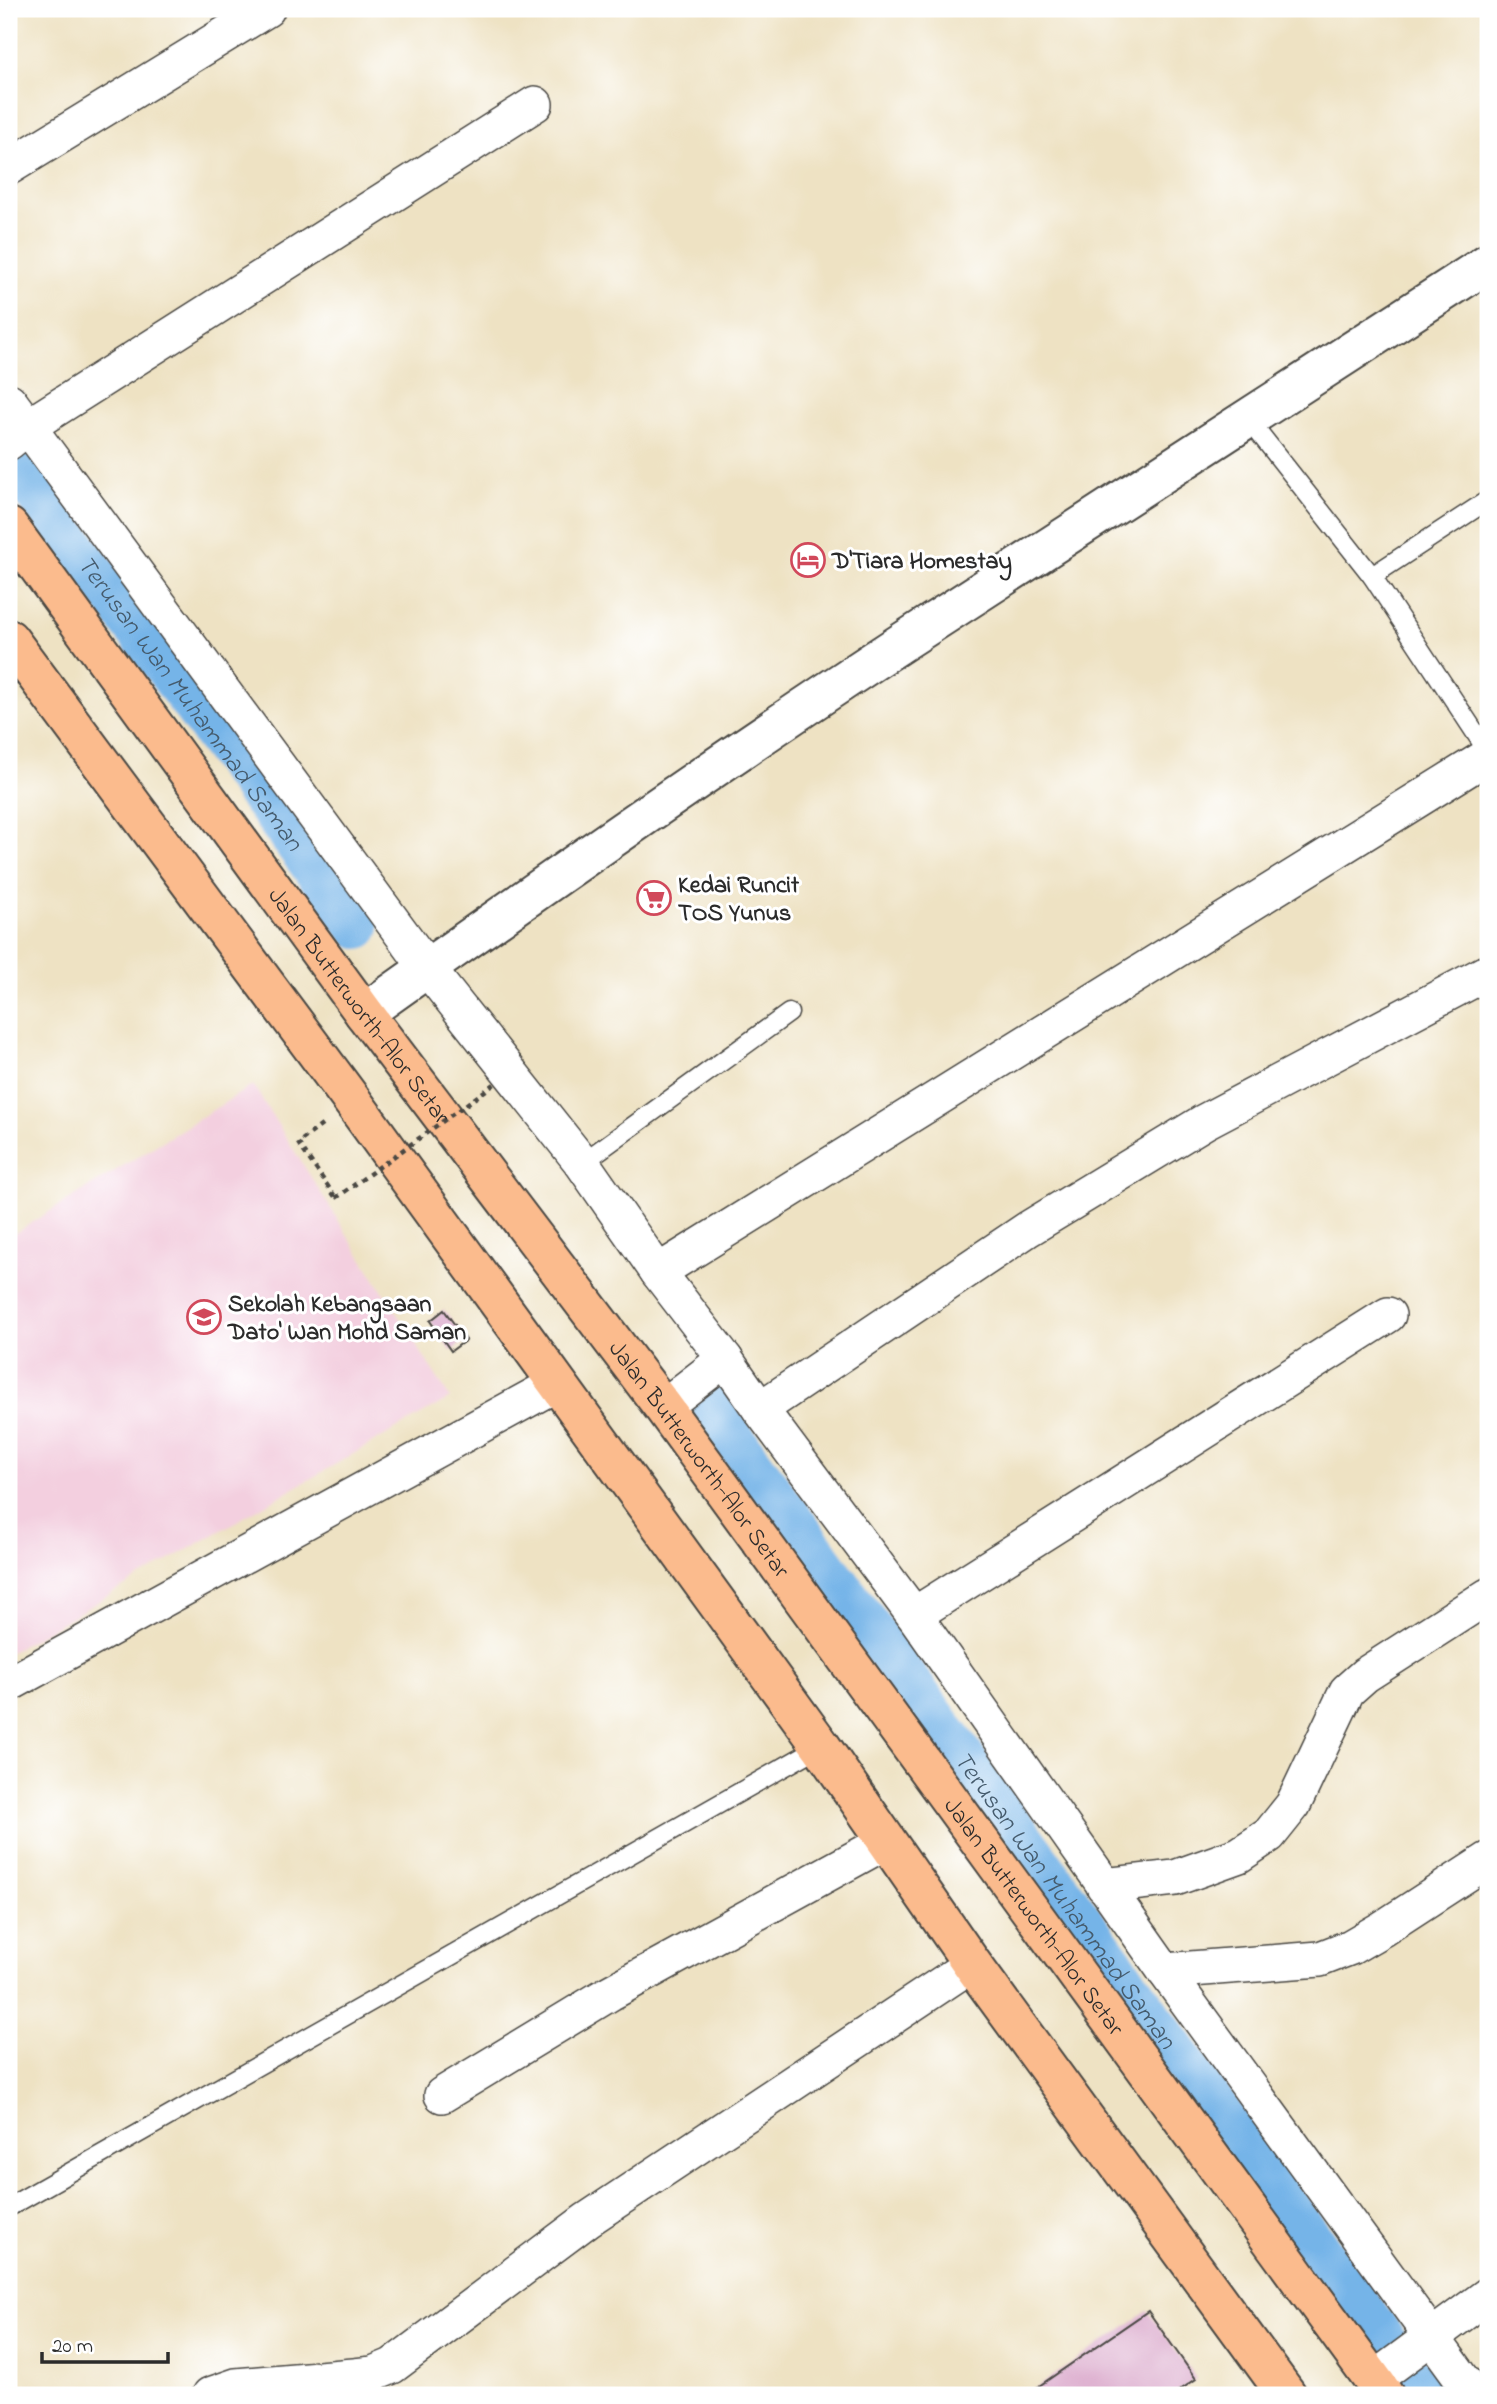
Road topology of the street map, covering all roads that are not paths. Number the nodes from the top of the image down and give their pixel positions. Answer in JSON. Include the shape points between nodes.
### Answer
{"nodes":[{"id":1,"x":267,"y":9,"type":"edge"},
{"id":2,"x":535,"y":104,"type":"dead end"},
{"id":3,"x":9,"y":167,"type":"edge"},
{"id":4,"x":1488,"y":263,"type":"edge"},
{"id":5,"x":1249,"y":420,"type":"junction"},
{"id":6,"x":15,"y":423,"type":"edge"},
{"id":7,"x":1488,"y":500,"type":"edge"},
{"id":8,"x":9,"y":527,"type":"edge"},
{"id":9,"x":1372,"y":576,"type":"junction"},
{"id":10,"x":9,"y":639,"type":"edge"},
{"id":11,"x":1488,"y":754,"type":"edge"},
{"id":12,"x":427,"y":968,"type":"junction"},
{"id":13,"x":1488,"y":972,"type":"edge"},
{"id":14,"x":364,"y":1013,"type":"junction"},
{"id":15,"x":789,"y":1013,"type":"dead end"},
{"id":16,"x":582,"y":1163,"type":"junction"},
{"id":17,"x":658,"y":1272,"type":"junction"},
{"id":18,"x":1388,"y":1315,"type":"dead end"},
{"id":19,"x":725,"y":1359,"type":"junction"},
{"id":20,"x":556,"y":1384,"type":"junction"},
{"id":21,"x":663,"y":1407,"type":"junction"},
{"id":22,"x":760,"y":1409,"type":"junction"},
{"id":23,"x":1488,"y":1596,"type":"edge"},
{"id":24,"x":914,"y":1615,"type":"junction"},
{"id":25,"x":9,"y":1684,"type":"edge"},
{"id":26,"x":821,"y":1746,"type":"junction"},
{"id":27,"x":887,"y":1841,"type":"junction"},
{"id":28,"x":1488,"y":1860,"type":"edge"},
{"id":29,"x":1104,"y":1886,"type":"junction"},
{"id":30,"x":972,"y":1964,"type":"junction"},
{"id":31,"x":1165,"y":1971,"type":"junction"},
{"id":32,"x":442,"y":2095,"type":"dead end"},
{"id":33,"x":9,"y":2207,"type":"edge"},
{"id":34,"x":1488,"y":2295,"type":"edge"},
{"id":35,"x":1432,"y":2336,"type":"junction"},
{"id":36,"x":1379,"y":2388,"type":"edge"},
{"id":37,"x":210,"y":2395,"type":"edge"},
{"id":38,"x":1287,"y":2395,"type":"edge"},
{"id":39,"x":1475,"y":2395,"type":"edge"}],
"edges":[{"from":1,"to":3,"type":"street"},
{"from":2,"to":6,"type":"street"},
{"from":4,"to":5,"type":"street"},
{"from":5,"to":9,"type":"lane"},
{"from":5,"to":12,"type":"street","via":[[901,643]]},
{"from":6,"to":12,"type":"street"},
{"from":7,"to":9,"type":"lane"},
{"from":8,"to":14,"type":"main road","name":"Jalan Butterworth-Alor Setar"},
{"from":9,"to":11,"type":"lane"},
{"from":10,"to":20,"type":"main road"},
{"from":11,"to":17,"type":"street"},
{"from":12,"to":14,"type":"street"},
{"from":12,"to":16,"type":"street"},
{"from":13,"to":22,"type":"street","via":[[1192,1129],[1028,1229]]},
{"from":14,"to":21,"type":"main road","name":"Jalan Butterworth-Alor Setar"},
{"from":15,"to":16,"type":"lane"},
{"from":16,"to":17,"type":"street"},
{"from":17,"to":19,"type":"street"},
{"from":18,"to":24,"type":"street"},
{"from":19,"to":21,"type":"street"},
{"from":19,"to":22,"type":"street"},
{"from":20,"to":25,"type":"street"},
{"from":20,"to":26,"type":"main road"},
{"from":21,"to":36,"type":"main road","name":"Jalan Butterworth-Alor Setar"},
{"from":22,"to":24,"type":"street"},
{"from":23,"to":29,"type":"street","via":[[1347,1691],[1293,1805],[1269,1835],[1239,1855],[1175,1878]]},
{"from":24,"to":29,"type":"street"},
{"from":26,"to":27,"type":"main road"},
{"from":26,"to":33,"type":"lane"},
{"from":27,"to":30,"type":"main road"},
{"from":27,"to":32,"type":"street","via":[[610,1993]]},
{"from":28,"to":31,"type":"street","via":[[1382,1929],[1320,1959]]},
{"from":29,"to":31,"type":"street"},
{"from":30,"to":37,"type":"street","via":[[587,2220],[392,2366],[373,2374],[236,2386]]},
{"from":30,"to":38,"type":"main road"},
{"from":31,"to":35,"type":"street"},
{"from":34,"to":35,"type":"street"},
{"from":35,"to":36,"type":"street"},
{"from":35,"to":39,"type":"street"}]}
